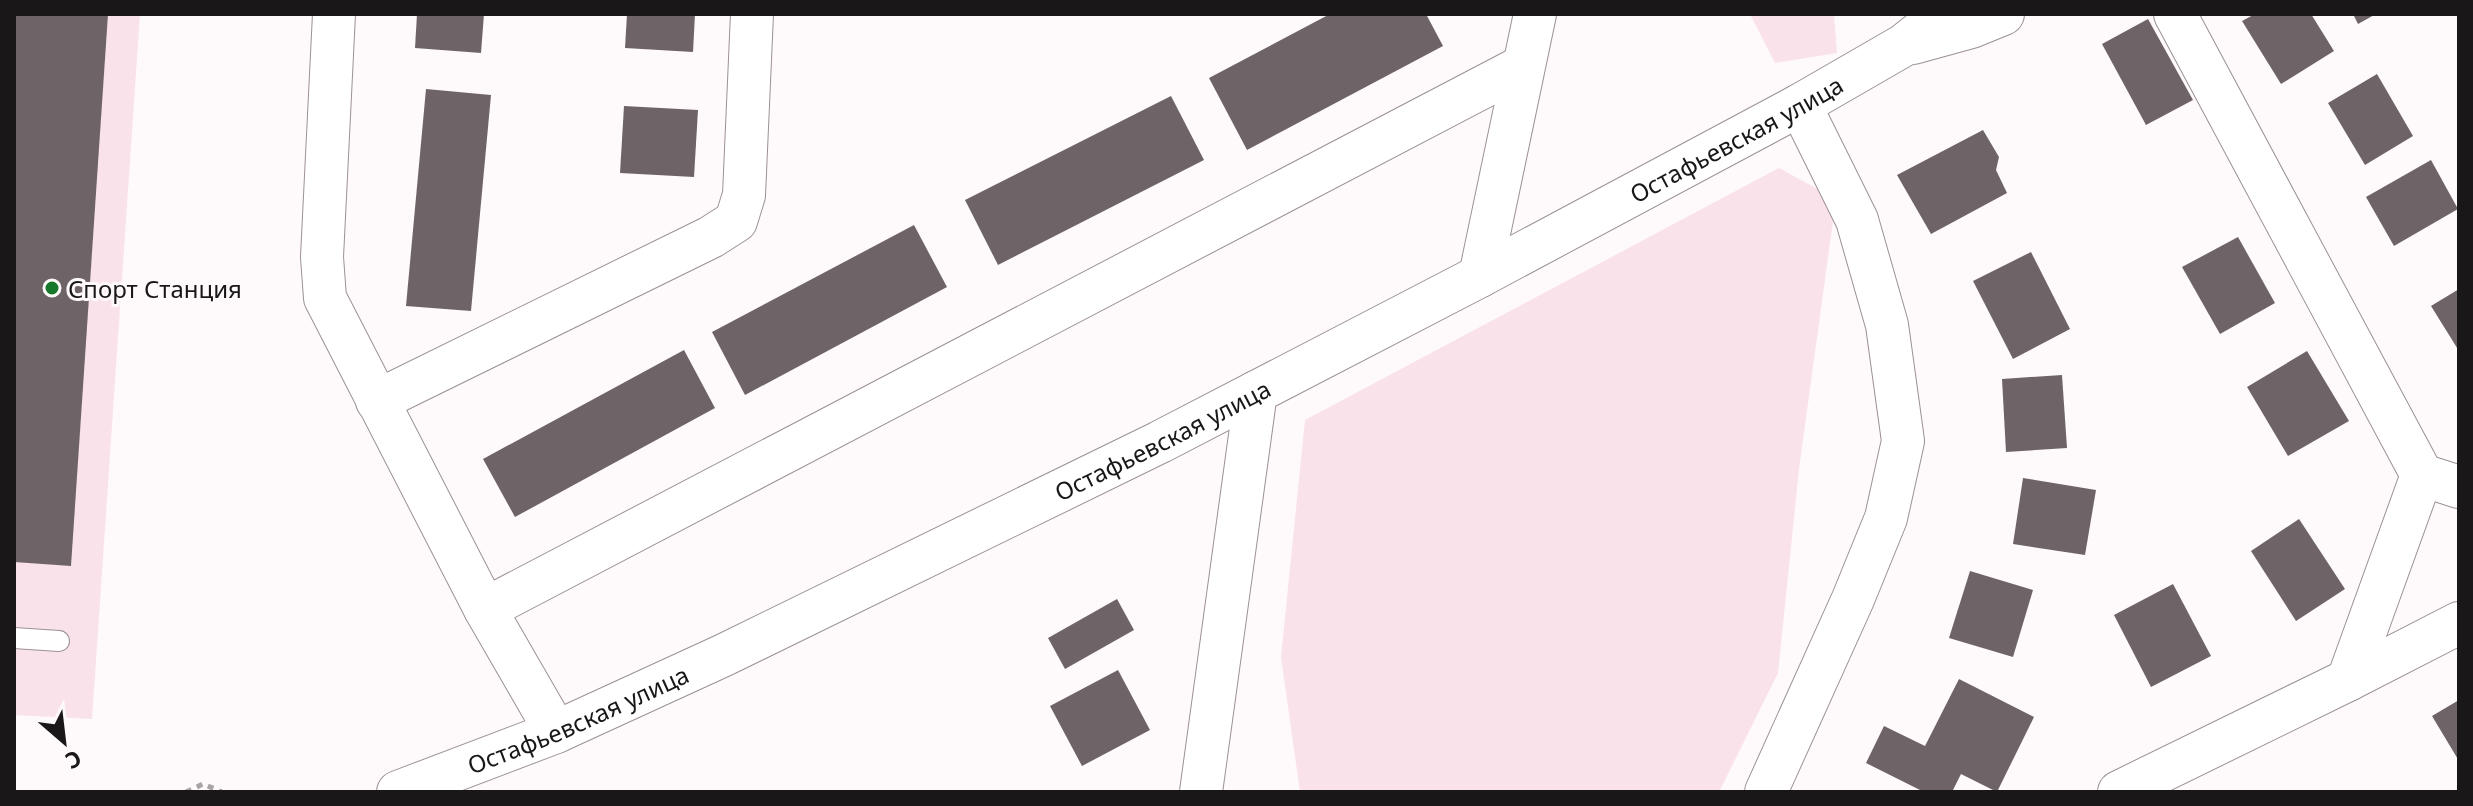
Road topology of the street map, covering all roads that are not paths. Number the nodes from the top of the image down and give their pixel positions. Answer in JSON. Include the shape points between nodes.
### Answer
{"nodes":[{"id":1,"x":334,"y":14,"type":"edge"},
{"id":2,"x":752,"y":14,"type":"edge"},
{"id":3,"x":1535,"y":14,"type":"edge"},
{"id":4,"x":1943,"y":14,"type":"edge"},
{"id":5,"x":2003,"y":14,"type":"edge"},
{"id":6,"x":2175,"y":14,"type":"edge"},
{"id":7,"x":1904,"y":45,"type":"junction"},
{"id":8,"x":1523,"y":66,"type":"junction"},
{"id":9,"x":1800,"y":105,"type":"junction"},
{"id":10,"x":1480,"y":276,"type":"junction"},
{"id":11,"x":1256,"y":392,"type":"junction"},
{"id":12,"x":377,"y":401,"type":"junction"},
{"id":13,"x":2440,"y":481,"type":"edge"},
{"id":14,"x":485,"y":609,"type":"junction"},
{"id":15,"x":2459,"y":623,"type":"edge"},
{"id":16,"x":14,"y":638,"type":"edge"},
{"id":17,"x":59,"y":641,"type":"dead end"},
{"id":18,"x":2348,"y":680,"type":"junction"},
{"id":19,"x":556,"y":732,"type":"junction"},
{"id":20,"x":1769,"y":791,"type":"edge"},
{"id":21,"x":398,"y":792,"type":"edge"},
{"id":22,"x":1201,"y":792,"type":"edge"},
{"id":23,"x":2119,"y":792,"type":"edge"}],
"edges":[{"from":1,"to":12,"type":"street","via":[[322,257],[325,298]]},
{"from":2,"to":12,"type":"street","via":[[744,195],[736,221]]},
{"from":3,"to":8,"type":"street"},
{"from":4,"to":7,"type":"street","name":"Остафьевская улица"},
{"from":5,"to":7,"type":"street","name":"Остафьевская улица"},
{"from":6,"to":13,"type":"street"},
{"from":7,"to":9,"type":"street","name":"Остафьевская улица"},
{"from":8,"to":10,"type":"street"},
{"from":8,"to":14,"type":"street"},
{"from":9,"to":10,"type":"street","name":"Остафьевская улица"},
{"from":9,"to":20,"type":"street","via":[[1857,220],[1887,325],[1903,441],[1886,518]]},
{"from":10,"to":11,"type":"street","name":"Остафьевская улица"},
{"from":11,"to":19,"type":"street","name":"Остафьевская улица"},
{"from":11,"to":22,"type":"street"},
{"from":12,"to":14,"type":"street"},
{"from":13,"to":18,"type":"street"},
{"from":14,"to":19,"type":"street"},
{"from":15,"to":18,"type":"street"},
{"from":16,"to":17,"type":"lane"},
{"from":18,"to":23,"type":"street"},
{"from":19,"to":21,"type":"street","name":"Остафьевская улица"}]}
